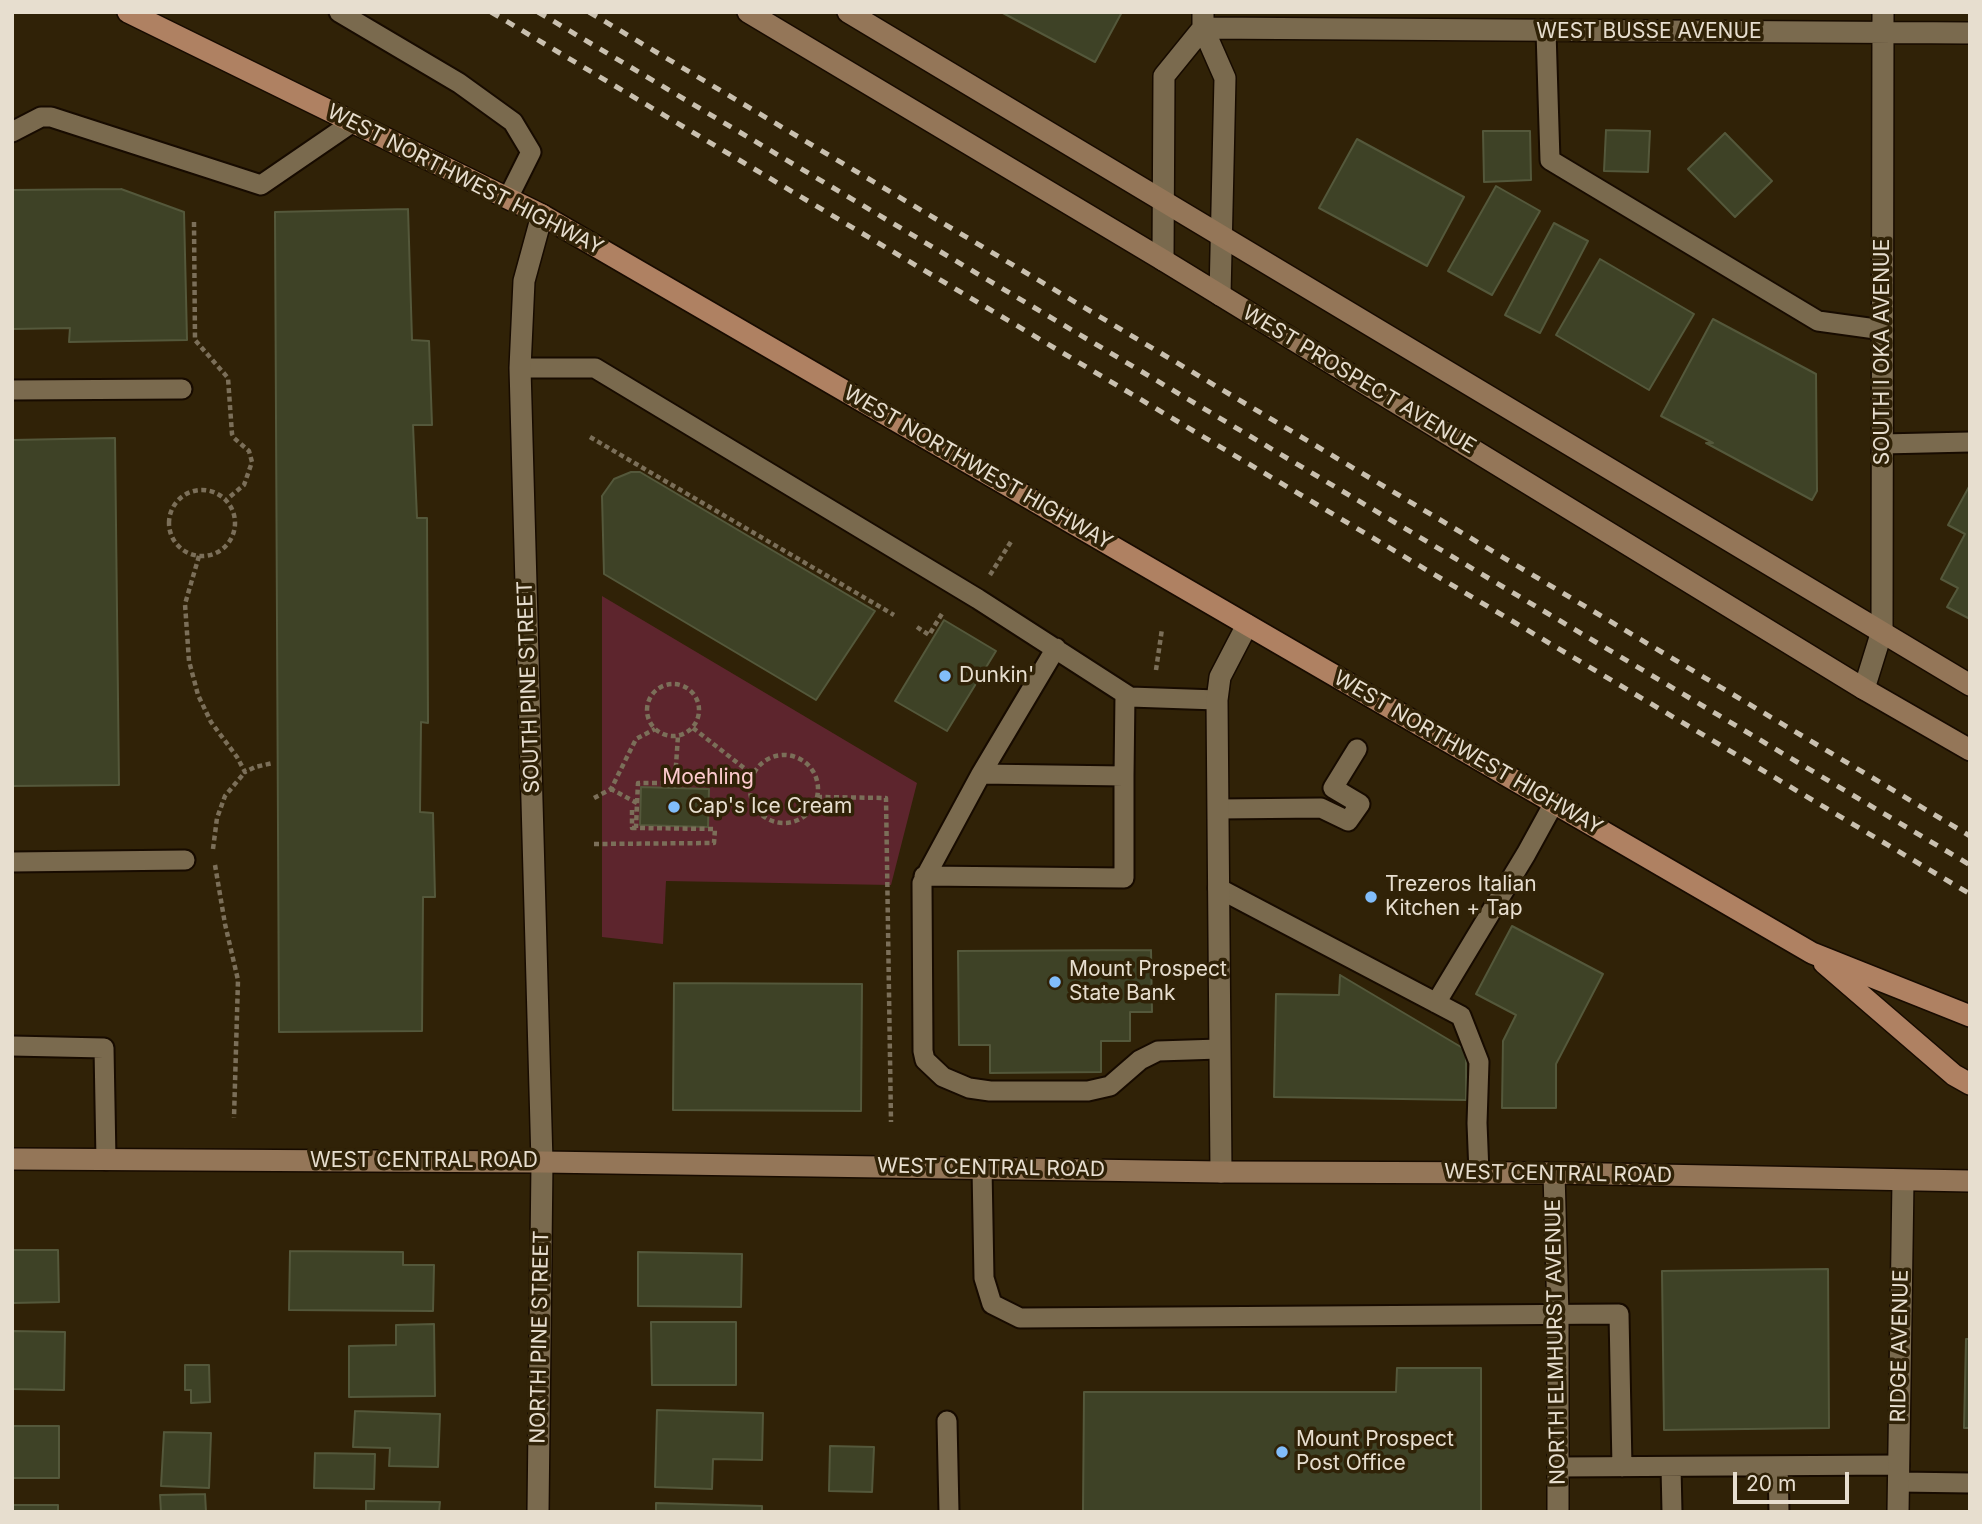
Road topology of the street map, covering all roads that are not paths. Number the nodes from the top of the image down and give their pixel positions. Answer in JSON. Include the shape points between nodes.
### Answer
{"nodes":[{"id":1,"x":128,"y":12,"type":"edge"},
{"id":2,"x":339,"y":12,"type":"edge"},
{"id":3,"x":748,"y":12,"type":"edge"},
{"id":4,"x":848,"y":12,"type":"edge"},
{"id":5,"x":1203,"y":20,"type":"edge"},
{"id":6,"x":1883,"y":23,"type":"edge"},
{"id":7,"x":1546,"y":31,"type":"junction"},
{"id":8,"x":1970,"y":33,"type":"edge"},
{"id":9,"x":353,"y":122,"type":"junction"},
{"id":10,"x":12,"y":132,"type":"edge"},
{"id":11,"x":508,"y":198,"type":"junction"},
{"id":12,"x":1162,"y":200,"type":"junction"},
{"id":13,"x":542,"y":215,"type":"junction"},
{"id":14,"x":1221,"y":235,"type":"junction"},
{"id":15,"x":1163,"y":260,"type":"junction"},
{"id":16,"x":1220,"y":295,"type":"junction"},
{"id":17,"x":1883,"y":330,"type":"junction"},
{"id":18,"x":520,"y":368,"type":"junction"},
{"id":19,"x":181,"y":389,"type":"dead end"},
{"id":20,"x":12,"y":390,"type":"edge"},
{"id":21,"x":1970,"y":442,"type":"edge"},
{"id":22,"x":1882,"y":444,"type":"junction"},
{"id":23,"x":1247,"y":625,"type":"junction"},
{"id":24,"x":1882,"y":631,"type":"junction"},
{"id":25,"x":1056,"y":648,"type":"junction"},
{"id":26,"x":1970,"y":685,"type":"edge"},
{"id":27,"x":1864,"y":689,"type":"junction"},
{"id":28,"x":1125,"y":694,"type":"junction"},
{"id":29,"x":1217,"y":700,"type":"junction"},
{"id":30,"x":1357,"y":749,"type":"dead end"},
{"id":31,"x":1970,"y":750,"type":"edge"},
{"id":32,"x":981,"y":774,"type":"junction"},
{"id":33,"x":1124,"y":776,"type":"junction"},
{"id":34,"x":1333,"y":789,"type":"junction"},
{"id":35,"x":1554,"y":803,"type":"junction"},
{"id":36,"x":1321,"y":808,"type":"junction"},
{"id":37,"x":1218,"y":809,"type":"junction"},
{"id":38,"x":185,"y":860,"type":"dead end"},
{"id":39,"x":12,"y":862,"type":"edge"},
{"id":40,"x":923,"y":879,"type":"junction"},
{"id":41,"x":1218,"y":888,"type":"junction"},
{"id":42,"x":1812,"y":953,"type":"junction"},
{"id":43,"x":1436,"y":1003,"type":"junction"},
{"id":44,"x":1970,"y":1016,"type":"edge"},
{"id":45,"x":12,"y":1046,"type":"edge"},
{"id":46,"x":1219,"y":1049,"type":"junction"},
{"id":47,"x":1970,"y":1084,"type":"edge"},
{"id":48,"x":12,"y":1160,"type":"edge"},
{"id":49,"x":106,"y":1160,"type":"junction"},
{"id":50,"x":542,"y":1162,"type":"junction"},
{"id":51,"x":982,"y":1168,"type":"junction"},
{"id":52,"x":1221,"y":1172,"type":"junction"},
{"id":53,"x":1479,"y":1173,"type":"junction"},
{"id":54,"x":1554,"y":1173,"type":"junction"},
{"id":55,"x":1903,"y":1181,"type":"junction"},
{"id":56,"x":1970,"y":1181,"type":"edge"},
{"id":57,"x":1558,"y":1315,"type":"junction"},
{"id":58,"x":947,"y":1421,"type":"dead end"},
{"id":59,"x":1778,"y":1466,"type":"junction"},
{"id":60,"x":1558,"y":1467,"type":"junction"},
{"id":61,"x":1622,"y":1467,"type":"junction"},
{"id":62,"x":1671,"y":1467,"type":"junction"},
{"id":63,"x":1899,"y":1474,"type":"junction"},
{"id":64,"x":1970,"y":1483,"type":"edge"},
{"id":65,"x":538,"y":1512,"type":"edge"},
{"id":66,"x":949,"y":1512,"type":"edge"},
{"id":67,"x":1558,"y":1512,"type":"edge"},
{"id":68,"x":1672,"y":1512,"type":"edge"},
{"id":69,"x":1779,"y":1512,"type":"edge"},
{"id":70,"x":1898,"y":1512,"type":"edge"}],
"edges":[{"from":1,"to":9,"type":"main road","name":"WEST NORTHWEST HIGHWAY"},
{"from":2,"to":11,"type":"lane","via":[[459,83],[513,122],[531,152]]},
{"from":3,"to":15,"type":"street","name":"WEST PROSPECT AVENUE"},
{"from":4,"to":12,"type":"street"},
{"from":5,"to":7,"type":"street","name":"WEST BUSSE AVENUE"},
{"from":5,"to":12,"type":"street","via":[[1164,76]]},
{"from":5,"to":14,"type":"street","via":[[1225,78]]},
{"from":6,"to":7,"type":"street","name":"WEST BUSSE AVENUE"},
{"from":6,"to":8,"type":"street","name":"WEST BUSSE AVENUE"},
{"from":6,"to":17,"type":"street","name":"SOUTH I OKA AVENUE"},
{"from":7,"to":17,"type":"lane","via":[[1550,160],[1818,321]]},
{"from":9,"to":10,"type":"lane","via":[[261,185],[51,117],[33,120]]},
{"from":9,"to":11,"type":"main road","name":"WEST NORTHWEST HIGHWAY"},
{"from":11,"to":13,"type":"main road","name":"WEST NORTHWEST HIGHWAY"},
{"from":12,"to":14,"type":"street"},
{"from":12,"to":15,"type":"street"},
{"from":13,"to":18,"type":"street","name":"SOUTH PINE STREET","via":[[524,281]]},
{"from":13,"to":23,"type":"main road","name":"WEST NORTHWEST HIGHWAY"},
{"from":14,"to":16,"type":"street"},
{"from":14,"to":24,"type":"street"},
{"from":15,"to":16,"type":"street","name":"WEST PROSPECT AVENUE"},
{"from":16,"to":27,"type":"street","name":"WEST PROSPECT AVENUE"},
{"from":17,"to":22,"type":"street","name":"SOUTH I OKA AVENUE"},
{"from":18,"to":25,"type":"lane","via":[[595,368]]},
{"from":18,"to":50,"type":"street","name":"SOUTH PINE STREET"},
{"from":19,"to":20,"type":"lane"},
{"from":21,"to":22,"type":"lane"},
{"from":22,"to":24,"type":"street","name":"SOUTH I OKA AVENUE"},
{"from":23,"to":29,"type":"street","via":[[1220,677]]},
{"from":23,"to":35,"type":"main road","name":"WEST NORTHWEST HIGHWAY"},
{"from":24,"to":26,"type":"street"},
{"from":24,"to":27,"type":"street","name":"SOUTH I OKA AVENUE"},
{"from":25,"to":28,"type":"lane"},
{"from":25,"to":32,"type":"lane"},
{"from":27,"to":31,"type":"street","name":"WEST PROSPECT AVENUE"},
{"from":28,"to":29,"type":"lane","via":[[1136,699]]},
{"from":28,"to":33,"type":"lane"},
{"from":29,"to":37,"type":"street"},
{"from":30,"to":34,"type":"lane"},
{"from":32,"to":33,"type":"lane"},
{"from":32,"to":40,"type":"lane"},
{"from":33,"to":40,"type":"lane","via":[[1124,878]]},
{"from":34,"to":36,"type":"lane"},
{"from":34,"to":36,"type":"lane","via":[[1360,804],[1348,821]]},
{"from":35,"to":42,"type":"main road","name":"WEST NORTHWEST HIGHWAY"},
{"from":35,"to":43,"type":"lane"},
{"from":36,"to":37,"type":"lane"},
{"from":37,"to":41,"type":"street"},
{"from":38,"to":39,"type":"lane"},
{"from":40,"to":46,"type":"lane","via":[[923,1051],[930,1066],[943,1077],[980,1090],[1094,1091],[1110,1086],[1158,1051]]},
{"from":41,"to":43,"type":"lane"},
{"from":41,"to":46,"type":"street"},
{"from":42,"to":44,"type":"main road","name":"WEST NORTHWEST HIGHWAY"},
{"from":42,"to":47,"type":"main road","name":"WEST NORTHWEST HIGHWAY"},
{"from":43,"to":53,"type":"lane","via":[[1461,1016],[1479,1062]]},
{"from":45,"to":49,"type":"lane","via":[[104,1048]]},
{"from":46,"to":52,"type":"street"},
{"from":48,"to":49,"type":"street","name":"WEST CENTRAL ROAD"},
{"from":49,"to":50,"type":"street","name":"WEST CENTRAL ROAD"},
{"from":50,"to":51,"type":"street","name":"WEST CENTRAL ROAD"},
{"from":50,"to":65,"type":"street","name":"NORTH PINE STREET"},
{"from":51,"to":52,"type":"street","name":"WEST CENTRAL ROAD"},
{"from":51,"to":57,"type":"lane","via":[[984,1278],[992,1304],[1020,1318]]},
{"from":52,"to":53,"type":"street","name":"WEST CENTRAL ROAD"},
{"from":53,"to":54,"type":"street","name":"WEST CENTRAL ROAD"},
{"from":54,"to":55,"type":"street","name":"WEST CENTRAL ROAD"},
{"from":54,"to":57,"type":"street","name":"NORTH ELMHURST AVENUE"},
{"from":55,"to":56,"type":"street","name":"WEST CENTRAL ROAD"},
{"from":55,"to":63,"type":"street","name":"RIDGE AVENUE"},
{"from":57,"to":60,"type":"street","name":"NORTH ELMHURST AVENUE"},
{"from":57,"to":61,"type":"lane","via":[[1619,1314]]},
{"from":58,"to":66,"type":"lane"},
{"from":59,"to":62,"type":"lane"},
{"from":59,"to":63,"type":"lane"},
{"from":59,"to":69,"type":"lane"},
{"from":60,"to":61,"type":"lane"},
{"from":60,"to":67,"type":"street","name":"NORTH ELMHURST AVENUE"},
{"from":61,"to":62,"type":"lane"},
{"from":62,"to":68,"type":"lane"},
{"from":63,"to":64,"type":"lane"},
{"from":63,"to":70,"type":"street","name":"RIDGE AVENUE"}]}
